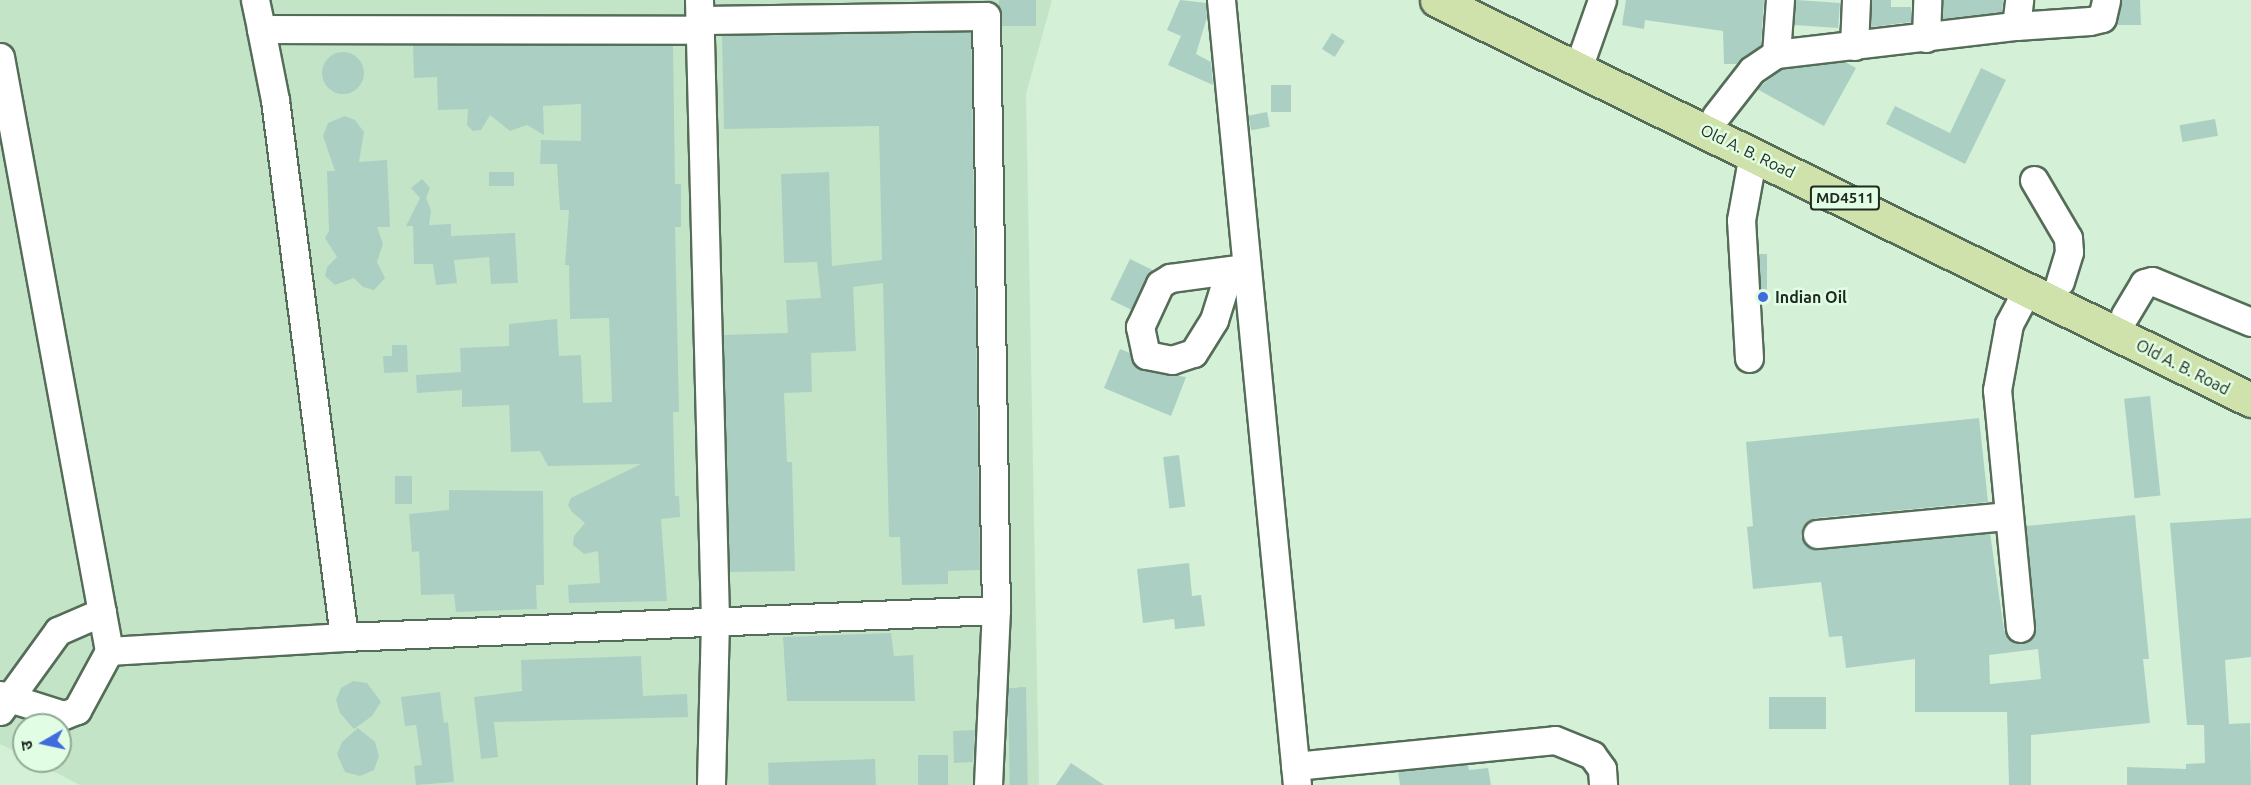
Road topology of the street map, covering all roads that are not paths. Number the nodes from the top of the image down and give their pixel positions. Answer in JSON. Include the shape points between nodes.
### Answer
{"nodes":[{"id":1,"x":255,"y":0,"type":"edge"},
{"id":2,"x":1221,"y":0,"type":"edge"},
{"id":3,"x":1437,"y":0,"type":"edge"},
{"id":4,"x":1471,"y":0,"type":"edge"},
{"id":5,"x":1602,"y":0,"type":"edge"},
{"id":6,"x":1780,"y":0,"type":"edge"},
{"id":7,"x":1856,"y":0,"type":"edge"},
{"id":8,"x":1927,"y":0,"type":"edge"},
{"id":9,"x":2106,"y":0,"type":"edge"},
{"id":10,"x":985,"y":8,"type":"edge"},
{"id":11,"x":2018,"y":13,"type":"edge"},
{"id":12,"x":699,"y":17,"type":"edge"},
{"id":13,"x":261,"y":29,"type":"junction"},
{"id":14,"x":1926,"y":38,"type":"junction"},
{"id":15,"x":1854,"y":46,"type":"junction"},
{"id":16,"x":1583,"y":54,"type":"junction"},
{"id":17,"x":1776,"y":54,"type":"junction"},
{"id":18,"x":0,"y":57,"type":"edge"},
{"id":19,"x":4,"y":110,"type":"edge"},
{"id":20,"x":1716,"y":116,"type":"junction"},
{"id":21,"x":1753,"y":154,"type":"junction"},
{"id":22,"x":2034,"y":180,"type":"dead end"},
{"id":23,"x":2060,"y":282,"type":"junction"},
{"id":24,"x":2028,"y":289,"type":"junction"},
{"id":25,"x":2125,"y":315,"type":"junction"},
{"id":26,"x":2251,"y":322,"type":"edge"},
{"id":27,"x":1749,"y":358,"type":"dead end"},
{"id":28,"x":2251,"y":376,"type":"edge"},
{"id":29,"x":2251,"y":400,"type":"edge"},
{"id":30,"x":2008,"y":516,"type":"junction"},
{"id":31,"x":1817,"y":534,"type":"dead end"},
{"id":32,"x":996,"y":610,"type":"junction"},
{"id":33,"x":102,"y":612,"type":"junction"},
{"id":34,"x":715,"y":620,"type":"junction"},
{"id":35,"x":2020,"y":628,"type":"dead end"},
{"id":36,"x":344,"y":638,"type":"junction"},
{"id":37,"x":109,"y":651,"type":"junction"},
{"id":38,"x":3,"y":702,"type":"edge"},
{"id":39,"x":1296,"y":775,"type":"edge"},
{"id":40,"x":711,"y":785,"type":"edge"},
{"id":41,"x":988,"y":785,"type":"edge"},
{"id":42,"x":1604,"y":785,"type":"edge"}],
"edges":[{"from":1,"to":13,"type":"street"},
{"from":2,"to":39,"type":"street","via":[[1237,270]]},
{"from":3,"to":21,"type":"main road","name":"Old A. B. Road","number":"MD4511"},
{"from":4,"to":16,"type":"main road","name":"Old A. B. Road","number":"MD4511"},
{"from":5,"to":16,"type":"street"},
{"from":6,"to":17,"type":"street"},
{"from":7,"to":15,"type":"street"},
{"from":8,"to":14,"type":"street"},
{"from":9,"to":11,"type":"street","via":[[2102,18]]},
{"from":10,"to":12,"type":"street"},
{"from":10,"to":32,"type":"street"},
{"from":11,"to":14,"type":"street"},
{"from":12,"to":13,"type":"street"},
{"from":12,"to":34,"type":"street"},
{"from":13,"to":36,"type":"street","via":[[275,100]]},
{"from":14,"to":15,"type":"street"},
{"from":15,"to":17,"type":"street"},
{"from":16,"to":20,"type":"main road","name":"Old A. B. Road","number":"MD4511"},
{"from":17,"to":20,"type":"street","via":[[1752,70]]},
{"from":18,"to":19,"type":"street"},
{"from":19,"to":33,"type":"street"},
{"from":20,"to":23,"type":"main road","name":"Old A. B. Road","number":"MD4511"},
{"from":21,"to":24,"type":"main road","name":"Old A. B. Road","number":"MD4511"},
{"from":21,"to":27,"type":"street","via":[[1741,220]]},
{"from":22,"to":23,"type":"street","via":[[2068,238],[2069,252]]},
{"from":23,"to":25,"type":"main road","name":"Old A. B. Road","number":"MD4511"},
{"from":24,"to":29,"type":"main road","name":"Old A. B. Road","number":"MD4511"},
{"from":24,"to":30,"type":"street","via":[[2009,324],[1997,390]]},
{"from":25,"to":26,"type":"street","via":[[2144,283],[2152,281]]},
{"from":25,"to":28,"type":"main road","name":"Old A. B. Road","number":"MD4511"},
{"from":30,"to":31,"type":"street"},
{"from":30,"to":35,"type":"street"},
{"from":32,"to":34,"type":"street"},
{"from":32,"to":41,"type":"street"},
{"from":33,"to":37,"type":"street"},
{"from":33,"to":38,"type":"street","via":[[58,631]]},
{"from":34,"to":36,"type":"street"},
{"from":34,"to":40,"type":"street"},
{"from":36,"to":37,"type":"street"},
{"from":37,"to":38,"type":"street","via":[[77,710],[64,715]]},
{"from":39,"to":42,"type":"street","via":[[1555,740],[1592,755],[1602,769]]}]}
